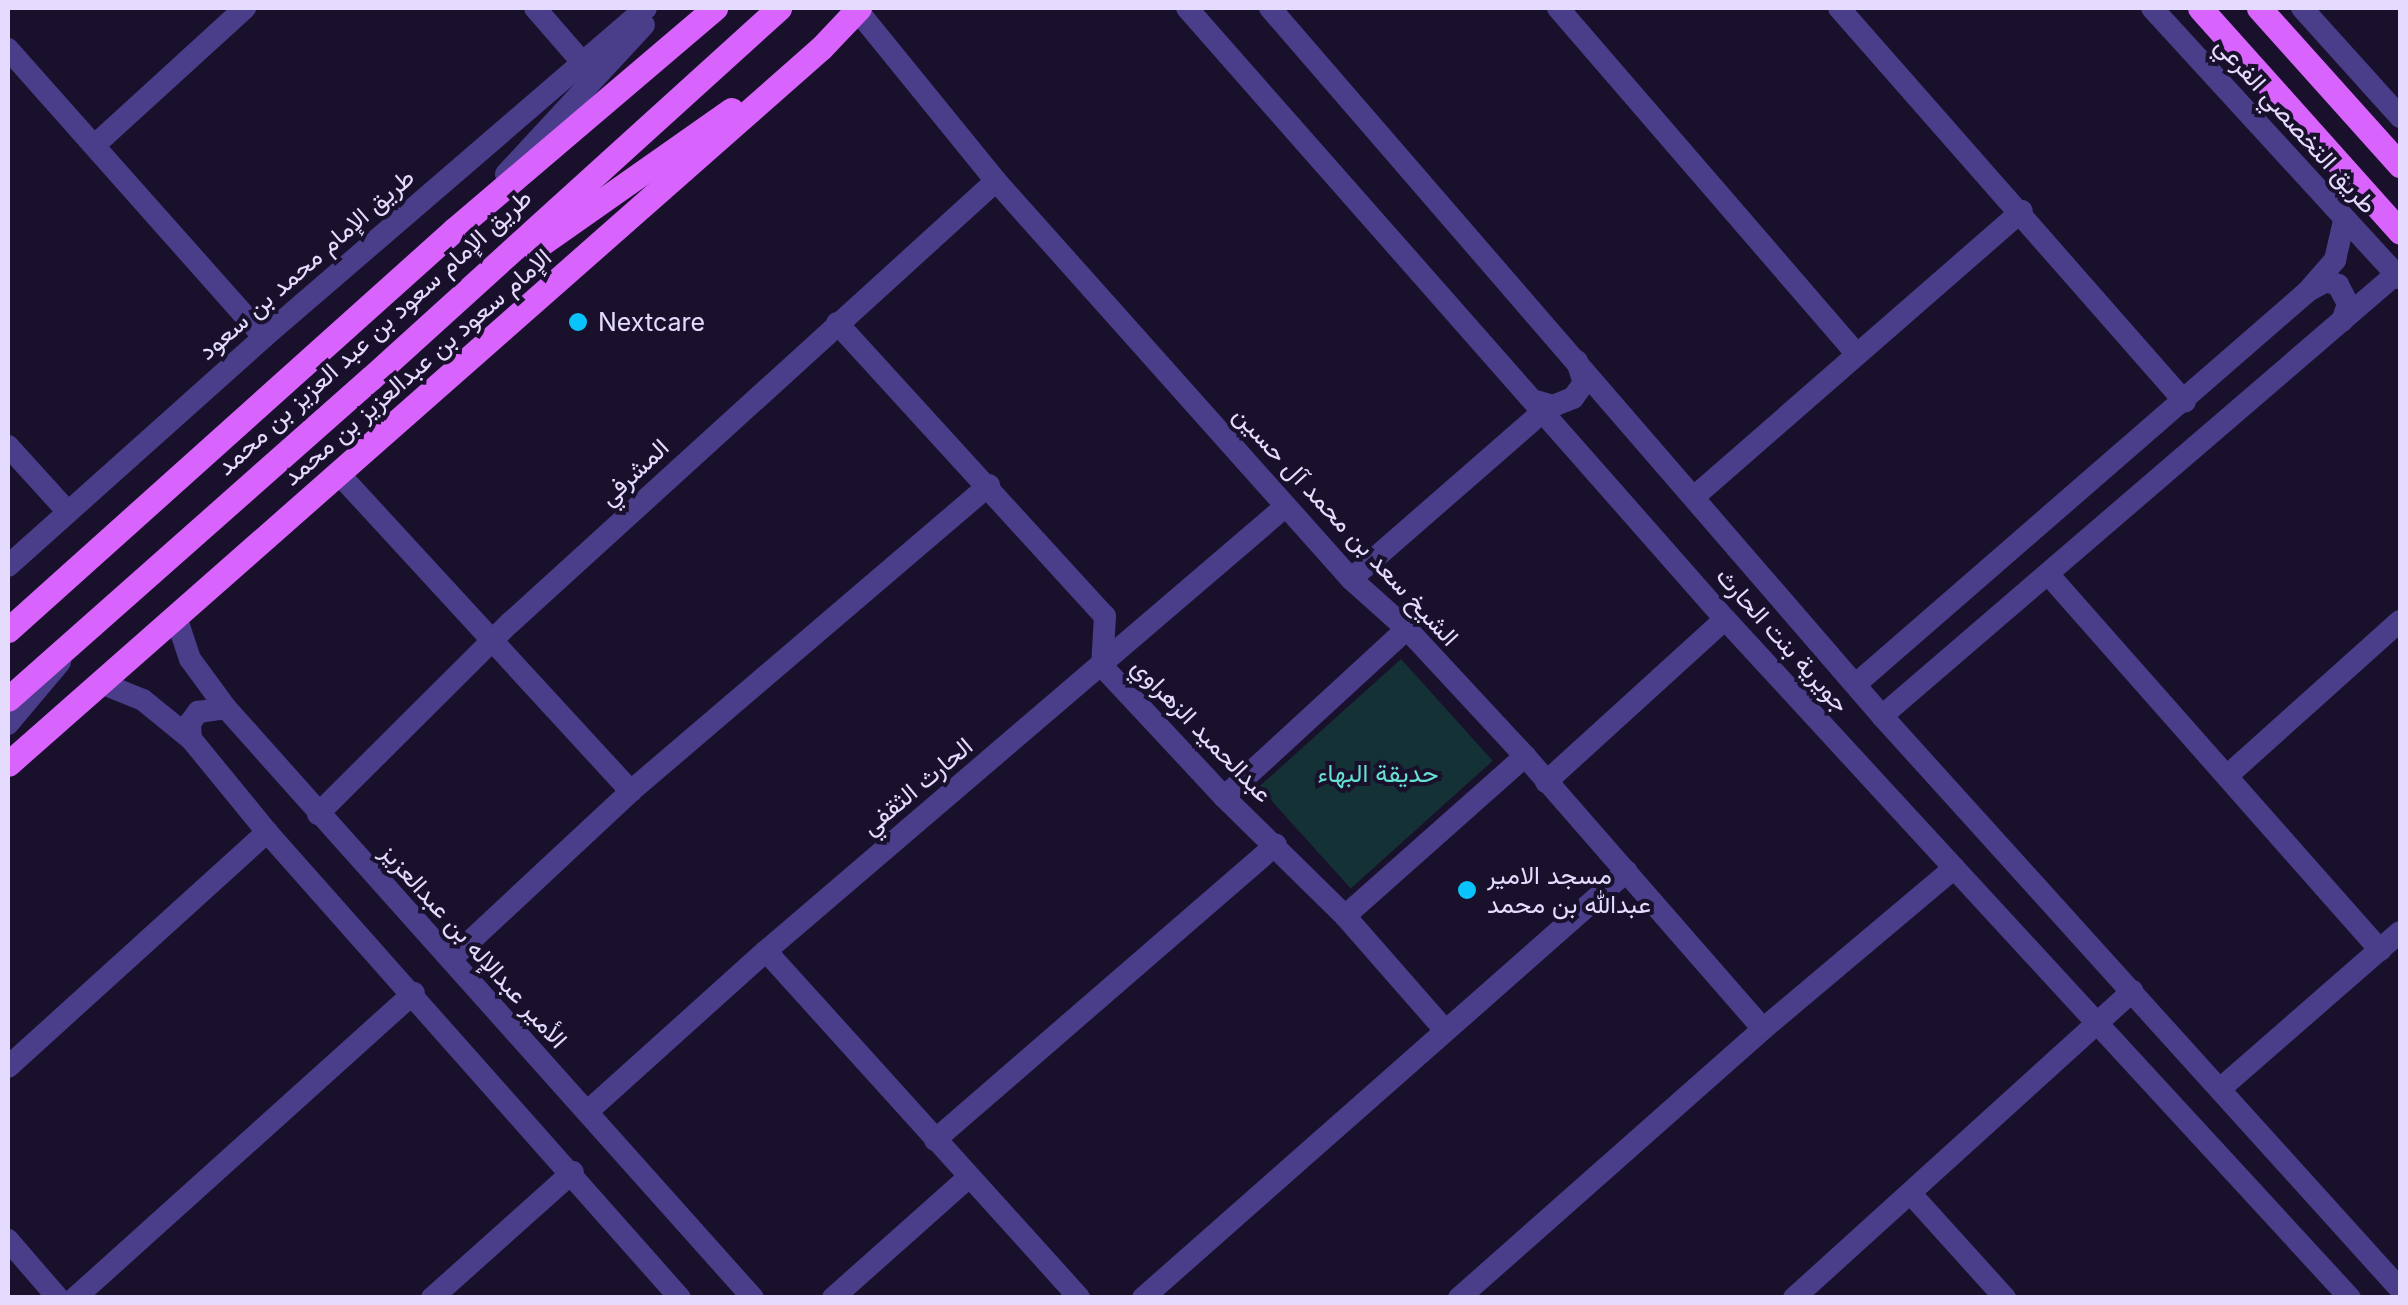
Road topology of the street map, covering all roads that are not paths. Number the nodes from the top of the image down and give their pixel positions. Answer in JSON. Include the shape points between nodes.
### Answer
{"nodes":[{"id":1,"x":245,"y":8,"type":"edge"},
{"id":2,"x":535,"y":8,"type":"edge"},
{"id":3,"x":646,"y":8,"type":"edge"},
{"id":4,"x":660,"y":8,"type":"edge"},
{"id":5,"x":715,"y":8,"type":"edge"},
{"id":6,"x":779,"y":8,"type":"edge"},
{"id":7,"x":1187,"y":8,"type":"edge"},
{"id":8,"x":1270,"y":8,"type":"edge"},
{"id":9,"x":1558,"y":8,"type":"edge"},
{"id":10,"x":1839,"y":8,"type":"edge"},
{"id":11,"x":2152,"y":8,"type":"edge"},
{"id":12,"x":2200,"y":8,"type":"edge"},
{"id":13,"x":2259,"y":8,"type":"edge"},
{"id":14,"x":2302,"y":8,"type":"edge"},
{"id":15,"x":858,"y":9,"type":"edge"},
{"id":16,"x":821,"y":48,"type":"junction"},
{"id":17,"x":8,"y":49,"type":"edge"},
{"id":18,"x":581,"y":61,"type":"junction"},
{"id":19,"x":2400,"y":117,"type":"edge"},
{"id":20,"x":96,"y":144,"type":"junction"},
{"id":21,"x":2400,"y":165,"type":"edge"},
{"id":22,"x":996,"y":181,"type":"junction"},
{"id":23,"x":2022,"y":211,"type":"junction"},
{"id":24,"x":2344,"y":221,"type":"junction"},
{"id":25,"x":454,"y":230,"type":"junction"},
{"id":26,"x":2400,"y":232,"type":"edge"},
{"id":27,"x":2398,"y":277,"type":"edge"},
{"id":28,"x":2307,"y":292,"type":"junction"},
{"id":29,"x":2342,"y":322,"type":"junction"},
{"id":30,"x":837,"y":323,"type":"junction"},
{"id":31,"x":264,"y":337,"type":"junction"},
{"id":32,"x":1855,"y":352,"type":"junction"},
{"id":33,"x":1577,"y":361,"type":"junction"},
{"id":34,"x":370,"y":378,"type":"junction"},
{"id":35,"x":2185,"y":402,"type":"junction"},
{"id":36,"x":1541,"y":406,"type":"junction"},
{"id":37,"x":1616,"y":406,"type":"junction"},
{"id":38,"x":1571,"y":440,"type":"junction"},
{"id":39,"x":8,"y":446,"type":"edge"},
{"id":40,"x":340,"y":475,"type":"junction"},
{"id":41,"x":990,"y":485,"type":"junction"},
{"id":42,"x":1694,"y":497,"type":"junction"},
{"id":43,"x":1286,"y":506,"type":"junction"},
{"id":44,"x":68,"y":512,"type":"junction"},
{"id":45,"x":8,"y":566,"type":"edge"},
{"id":46,"x":2048,"y":574,"type":"junction"},
{"id":47,"x":1352,"y":579,"type":"junction"},
{"id":48,"x":176,"y":617,"type":"junction"},
{"id":49,"x":1725,"y":619,"type":"junction"},
{"id":50,"x":2400,"y":621,"type":"edge"},
{"id":51,"x":84,"y":629,"type":"junction"},
{"id":52,"x":1407,"y":629,"type":"junction"},
{"id":53,"x":8,"y":630,"type":"edge"},
{"id":54,"x":491,"y":641,"type":"junction"},
{"id":55,"x":1904,"y":643,"type":"junction"},
{"id":56,"x":1102,"y":666,"type":"junction"},
{"id":57,"x":1932,"y":673,"type":"junction"},
{"id":58,"x":101,"y":684,"type":"junction"},
{"id":59,"x":1856,"y":684,"type":"junction"},
{"id":60,"x":8,"y":698,"type":"edge"},
{"id":61,"x":226,"y":708,"type":"junction"},
{"id":62,"x":1882,"y":716,"type":"junction"},
{"id":63,"x":8,"y":724,"type":"edge"},
{"id":64,"x":191,"y":739,"type":"junction"},
{"id":65,"x":1525,"y":756,"type":"junction"},
{"id":66,"x":8,"y":764,"type":"edge"},
{"id":67,"x":2227,"y":776,"type":"junction"},
{"id":68,"x":1546,"y":782,"type":"junction"},
{"id":69,"x":631,"y":791,"type":"junction"},
{"id":70,"x":1224,"y":797,"type":"junction"},
{"id":71,"x":318,"y":814,"type":"junction"},
{"id":72,"x":267,"y":832,"type":"junction"},
{"id":73,"x":1276,"y":845,"type":"junction"},
{"id":74,"x":1954,"y":868,"type":"junction"},
{"id":75,"x":1627,"y":871,"type":"junction"},
{"id":76,"x":1346,"y":916,"type":"junction"},
{"id":77,"x":2400,"y":932,"type":"edge"},
{"id":78,"x":2380,"y":950,"type":"junction"},
{"id":79,"x":766,"y":951,"type":"junction"},
{"id":80,"x":451,"y":959,"type":"junction"},
{"id":81,"x":2132,"y":992,"type":"junction"},
{"id":82,"x":414,"y":994,"type":"junction"},
{"id":83,"x":2097,"y":1024,"type":"junction"},
{"id":84,"x":1444,"y":1029,"type":"junction"},
{"id":85,"x":1762,"y":1029,"type":"junction"},
{"id":86,"x":8,"y":1067,"type":"edge"},
{"id":87,"x":2220,"y":1088,"type":"junction"},
{"id":88,"x":586,"y":1112,"type":"junction"},
{"id":89,"x":935,"y":1140,"type":"junction"},
{"id":90,"x":573,"y":1172,"type":"junction"},
{"id":91,"x":969,"y":1177,"type":"junction"},
{"id":92,"x":1912,"y":1195,"type":"junction"},
{"id":93,"x":8,"y":1240,"type":"edge"},
{"id":94,"x":737,"y":1288,"type":"edge"},
{"id":95,"x":2400,"y":1289,"type":"edge"},
{"id":96,"x":2343,"y":1294,"type":"edge"},
{"id":97,"x":58,"y":1298,"type":"edge"},
{"id":98,"x":75,"y":1298,"type":"edge"},
{"id":99,"x":432,"y":1298,"type":"edge"},
{"id":100,"x":680,"y":1298,"type":"edge"},
{"id":101,"x":753,"y":1298,"type":"edge"},
{"id":102,"x":833,"y":1298,"type":"edge"},
{"id":103,"x":1079,"y":1298,"type":"edge"},
{"id":104,"x":1143,"y":1298,"type":"edge"},
{"id":105,"x":1459,"y":1298,"type":"edge"},
{"id":106,"x":1794,"y":1298,"type":"edge"},
{"id":107,"x":2005,"y":1298,"type":"edge"}],
"edges":[{"from":1,"to":20,"type":"street"},
{"from":2,"to":18,"type":"street"},
{"from":3,"to":18,"type":"street","name":"طريق الإمام محمد بن سعود"},
{"from":4,"to":25,"type":"street"},
{"from":5,"to":25,"type":"main road","name":"طريق الإمام سعود بن عبد العزيز بن محمد"},
{"from":6,"to":34,"type":"main road","name":"طريق الإمام سعود بن عبد العزيز بن محمد"},
{"from":7,"to":36,"type":"street","name":"جويرية بنت الحارث"},
{"from":8,"to":33,"type":"street","name":"جويرية بنت الحارث"},
{"from":9,"to":32,"type":"street"},
{"from":10,"to":23,"type":"street"},
{"from":11,"to":24,"type":"street","name":"طريق التخصصي الفرعي"},
{"from":12,"to":26,"type":"main road"},
{"from":13,"to":21,"type":"main road"},
{"from":14,"to":19,"type":"street"},
{"from":15,"to":16,"type":"main road","name":"الإمام سعود بن عبدالعزيز بن محمد"},
{"from":15,"to":22,"type":"street","name":"الشيخ سعد بن محمد آل حسين"},
{"from":16,"to":34,"type":"main road","via":[[571,220]]},
{"from":16,"to":40,"type":"main road","name":"الإمام سعود بن عبدالعزيز بن محمد"},
{"from":17,"to":20,"type":"street"},
{"from":18,"to":31,"type":"street","name":"طريق الإمام محمد بن سعود"},
{"from":20,"to":31,"type":"street"},
{"from":22,"to":30,"type":"street","name":"المشرفي"},
{"from":22,"to":43,"type":"street","name":"الشيخ سعد بن محمد آل حسين"},
{"from":23,"to":32,"type":"street"},
{"from":23,"to":35,"type":"street"},
{"from":24,"to":27,"type":"street","name":"طريق التخصصي الفرعي"},
{"from":24,"to":28,"type":"street","via":[[2335,260]]},
{"from":25,"to":53,"type":"main road","name":"طريق الإمام سعود بن عبد العزيز بن محمد"},
{"from":27,"to":29,"type":"street"},
{"from":28,"to":29,"type":"street","via":[[2326,281],[2338,284],[2348,304]]},
{"from":28,"to":35,"type":"street"},
{"from":29,"to":46,"type":"street"},
{"from":30,"to":41,"type":"street","name":"عبدالحميد الزهراوي"},
{"from":30,"to":54,"type":"street","name":"المشرفي"},
{"from":31,"to":44,"type":"street","name":"طريق الإمام محمد بن سعود"},
{"from":32,"to":42,"type":"street"},
{"from":33,"to":36,"type":"street","via":[[1584,384],[1572,398]]},
{"from":33,"to":37,"type":"street","name":"جويرية بنت الحارث"},
{"from":34,"to":51,"type":"main road","name":"طريق الإمام سعود بن عبد العزيز بن محمد"},
{"from":35,"to":55,"type":"street"},
{"from":36,"to":38,"type":"street","name":"جويرية بنت الحارث"},
{"from":36,"to":47,"type":"street"},
{"from":37,"to":38,"type":"street","via":[[1586,401],[1573,416]]},
{"from":37,"to":42,"type":"street","name":"جويرية بنت الحارث"},
{"from":38,"to":49,"type":"street","name":"جويرية بنت الحارث"},
{"from":39,"to":44,"type":"street"},
{"from":40,"to":48,"type":"main road","name":"الإمام سعود بن عبدالعزيز بن محمد"},
{"from":40,"to":54,"type":"street"},
{"from":41,"to":56,"type":"street","name":"عبدالحميد الزهراوي","via":[[1105,616]]},
{"from":41,"to":69,"type":"street"},
{"from":42,"to":59,"type":"street","name":"جويرية بنت الحارث"},
{"from":43,"to":47,"type":"street","name":"الشيخ سعد بن محمد آل حسين"},
{"from":43,"to":56,"type":"street","name":"الحارث الثقفي"},
{"from":44,"to":45,"type":"street","name":"طريق الإمام محمد بن سعود"},
{"from":46,"to":57,"type":"street"},
{"from":46,"to":67,"type":"street"},
{"from":47,"to":52,"type":"street","name":"الشيخ سعد بن محمد آل حسين"},
{"from":48,"to":58,"type":"main road","name":"الإمام سعود بن عبدالعزيز بن محمد"},
{"from":48,"to":61,"type":"street","name":"الأمير عبدالإله بن عبدالعزيز","via":[[190,659]]},
{"from":49,"to":68,"type":"street"},
{"from":49,"to":74,"type":"street","name":"جويرية بنت الحارث"},
{"from":50,"to":67,"type":"street"},
{"from":51,"to":60,"type":"main road","name":"طريق الإمام سعود بن عبد العزيز بن محمد"},
{"from":51,"to":63,"type":"street"},
{"from":52,"to":65,"type":"street","name":"الشيخ سعد بن محمد آل حسين"},
{"from":52,"to":70,"type":"street"},
{"from":54,"to":69,"type":"street"},
{"from":54,"to":71,"type":"street","name":"المشرفي"},
{"from":55,"to":57,"type":"street","via":[[1898,674],[1917,681]]},
{"from":55,"to":59,"type":"street"},
{"from":56,"to":70,"type":"street","name":"عبدالحميد الزهراوي"},
{"from":56,"to":79,"type":"street","name":"الحارث الثقفي"},
{"from":57,"to":62,"type":"street"},
{"from":58,"to":64,"type":"street","via":[[144,700]]},
{"from":58,"to":66,"type":"main road","name":"الإمام سعود بن عبدالعزيز بن محمد"},
{"from":59,"to":62,"type":"street","name":"جويرية بنت الحارث"},
{"from":61,"to":64,"type":"street","via":[[198,712]]},
{"from":61,"to":71,"type":"street","name":"الأمير عبدالإله بن عبدالعزيز"},
{"from":62,"to":81,"type":"street","name":"جويرية بنت الحارث"},
{"from":64,"to":72,"type":"street"},
{"from":65,"to":68,"type":"street","name":"الشيخ سعد بن محمد آل حسين"},
{"from":65,"to":76,"type":"street"},
{"from":67,"to":78,"type":"street"},
{"from":68,"to":75,"type":"street","name":"الشيخ سعد بن محمد آل حسين"},
{"from":69,"to":80,"type":"street"},
{"from":70,"to":73,"type":"street","name":"عبدالحميد الزهراوي"},
{"from":71,"to":80,"type":"street","name":"الأمير عبدالإله بن عبدالعزيز"},
{"from":72,"to":82,"type":"street"},
{"from":72,"to":86,"type":"street"},
{"from":73,"to":76,"type":"street","name":"عبدالحميد الزهراوي"},
{"from":73,"to":89,"type":"street"},
{"from":74,"to":83,"type":"street","name":"جويرية بنت الحارث"},
{"from":74,"to":85,"type":"street"},
{"from":75,"to":84,"type":"street"},
{"from":75,"to":85,"type":"street","name":"الشيخ سعد بن محمد آل حسين"},
{"from":76,"to":84,"type":"street","name":"عبدالحميد الزهراوي"},
{"from":77,"to":78,"type":"street"},
{"from":78,"to":87,"type":"street"},
{"from":79,"to":88,"type":"street","name":"الحارث الثقفي"},
{"from":79,"to":89,"type":"street"},
{"from":80,"to":88,"type":"street","name":"الأمير عبدالإله بن عبدالعزيز"},
{"from":81,"to":83,"type":"street"},
{"from":81,"to":87,"type":"street","name":"جويرية بنت الحارث"},
{"from":82,"to":90,"type":"street"},
{"from":82,"to":98,"type":"street"},
{"from":83,"to":92,"type":"street"},
{"from":83,"to":96,"type":"street","name":"جويرية بنت الحارث"},
{"from":84,"to":104,"type":"street"},
{"from":85,"to":105,"type":"street"},
{"from":87,"to":95,"type":"street","name":"جويرية بنت الحارث"},
{"from":88,"to":94,"type":"street","name":"الأمير عبدالإله بن عبدالعزيز"},
{"from":89,"to":91,"type":"street"},
{"from":90,"to":99,"type":"street"},
{"from":90,"to":100,"type":"street"},
{"from":91,"to":102,"type":"street"},
{"from":91,"to":103,"type":"street"},
{"from":92,"to":106,"type":"street"},
{"from":92,"to":107,"type":"street"},
{"from":93,"to":97,"type":"street"},
{"from":94,"to":101,"type":"street","name":"الأمير عبدالإله بن عبدالعزيز"}]}
